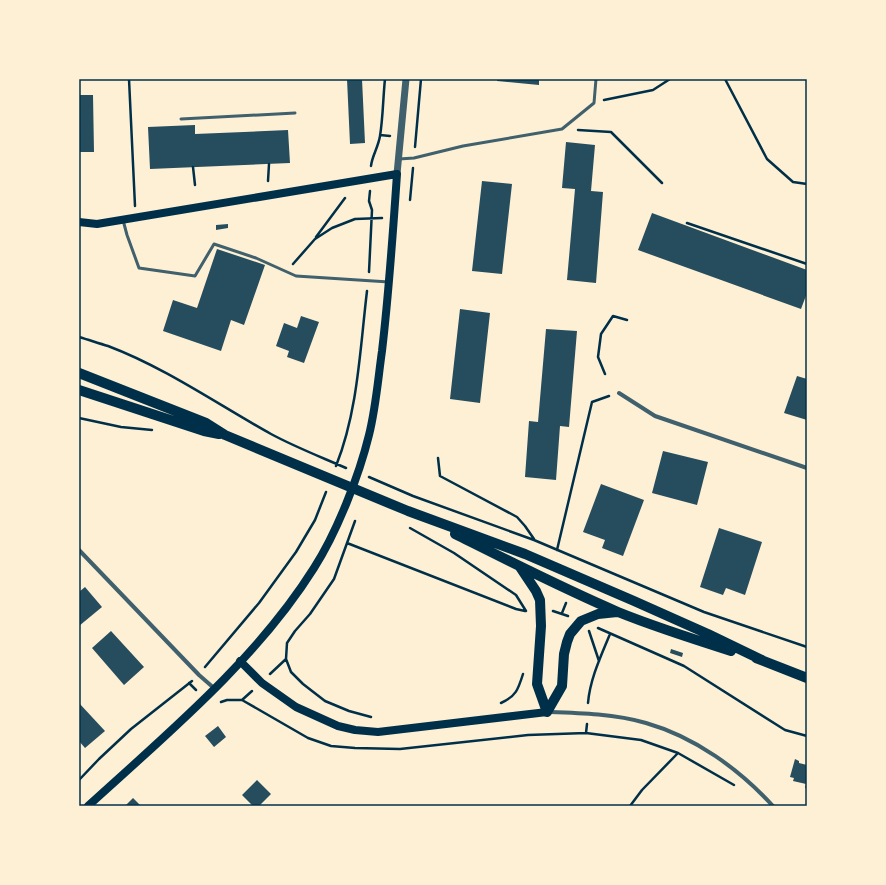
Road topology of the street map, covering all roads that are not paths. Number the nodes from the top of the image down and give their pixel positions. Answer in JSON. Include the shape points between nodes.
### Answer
{"nodes":[{"id":1,"x":406,"y":79,"type":"edge"},
{"id":2,"x":596,"y":79,"type":"edge"},
{"id":3,"x":295,"y":113,"type":"dead end"},
{"id":4,"x":181,"y":119,"type":"dead end"},
{"id":5,"x":399,"y":159,"type":"junction"},
{"id":6,"x":397,"y":174,"type":"junction"},
{"id":7,"x":122,"y":219,"type":"junction"},
{"id":8,"x":79,"y":222,"type":"edge"},
{"id":9,"x":389,"y":282,"type":"junction"},
{"id":10,"x":79,"y":373,"type":"edge"},
{"id":11,"x":79,"y":390,"type":"edge"},
{"id":12,"x":619,"y":393,"type":"road end"},
{"id":13,"x":225,"y":435,"type":"junction"},
{"id":14,"x":807,"y":468,"type":"edge"},
{"id":15,"x":408,"y":511,"type":"junction"},
{"id":16,"x":79,"y":550,"type":"edge"},
{"id":17,"x":520,"y":567,"type":"junction"},
{"id":18,"x":619,"y":612,"type":"junction"},
{"id":19,"x":762,"y":660,"type":"junction"},
{"id":20,"x":240,"y":661,"type":"junction"},
{"id":21,"x":807,"y":678,"type":"edge"},
{"id":22,"x":215,"y":689,"type":"junction"},
{"id":23,"x":547,"y":712,"type":"junction"},
{"id":24,"x":88,"y":806,"type":"edge"},
{"id":25,"x":773,"y":806,"type":"edge"}],
"edges":[{"from":1,"to":5,"type":"street"},
{"from":2,"to":5,"type":"lane","via":[[594,103],[562,129]]},
{"from":3,"to":4,"type":"lane"},
{"from":5,"to":6,"type":"street"},
{"from":6,"to":7,"type":"main road"},
{"from":6,"to":9,"type":"main road"},
{"from":7,"to":8,"type":"main road","via":[[97,224]]},
{"from":7,"to":9,"type":"lane","via":[[139,268],[195,276],[214,244],[256,258],[296,276]]},
{"from":9,"to":20,"type":"main road","via":[[376,403],[369,436],[340,517],[315,567],[279,618]]},
{"from":10,"to":13,"type":"main road","via":[[206,423]]},
{"from":11,"to":13,"type":"main road","via":[[204,431]]},
{"from":12,"to":14,"type":"street","via":[[655,416]]},
{"from":13,"to":15,"type":"main road"},
{"from":15,"to":17,"type":"main road"},
{"from":15,"to":19,"type":"main road","via":[[525,554],[634,600]]},
{"from":16,"to":22,"type":"street","via":[[198,675]]},
{"from":17,"to":18,"type":"main road"},
{"from":17,"to":23,"type":"main road","via":[[540,600],[537,684]]},
{"from":18,"to":19,"type":"main road","via":[[674,633]]},
{"from":18,"to":23,"type":"main road","via":[[598,614],[570,634],[562,686]]},
{"from":19,"to":21,"type":"main road"},
{"from":20,"to":22,"type":"main road"},
{"from":20,"to":23,"type":"main road","via":[[262,683],[296,707],[338,726],[356,730],[378,732]]},
{"from":22,"to":24,"type":"main road"},
{"from":23,"to":25,"type":"street","via":[[621,718],[668,731],[714,755],[739,773]]}]}
